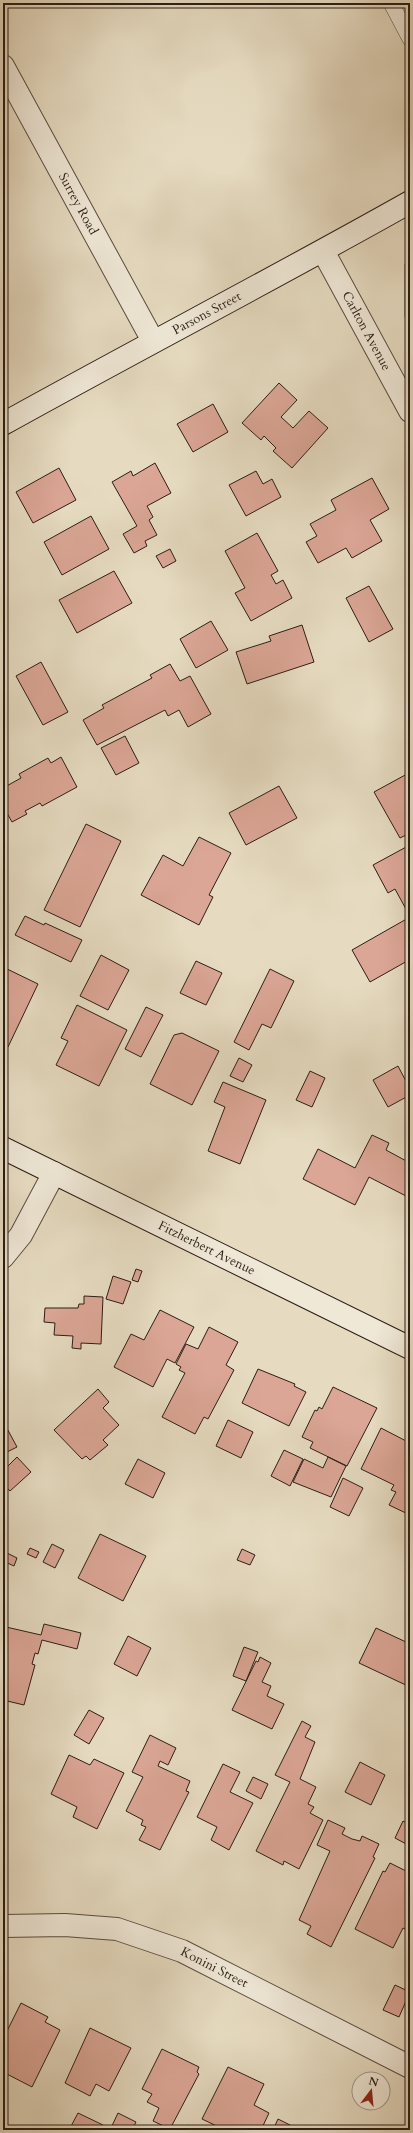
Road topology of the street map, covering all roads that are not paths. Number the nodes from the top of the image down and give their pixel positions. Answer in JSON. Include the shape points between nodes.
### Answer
{"nodes":[{"id":1,"x":391,"y":3,"type":"edge"},
{"id":2,"x":410,"y":39,"type":"edge"},
{"id":3,"x":3,"y":66,"type":"edge"},
{"id":4,"x":410,"y":202,"type":"edge"},
{"id":5,"x":323,"y":251,"type":"junction"},
{"id":6,"x":153,"y":341,"type":"junction"},
{"id":7,"x":410,"y":411,"type":"edge"},
{"id":8,"x":3,"y":424,"type":"edge"},
{"id":9,"x":3,"y":1148,"type":"edge"},
{"id":10,"x":54,"y":1173,"type":"junction"},
{"id":11,"x":3,"y":1257,"type":"edge"},
{"id":12,"x":410,"y":1348,"type":"edge"},
{"id":13,"x":3,"y":1926,"type":"edge"},
{"id":14,"x":410,"y":2067,"type":"edge"}],
"edges":[{"from":1,"to":2,"type":"lane"},
{"from":3,"to":6,"type":"street","name":"Surrey Road"},
{"from":4,"to":5,"type":"street","name":"Parsons Street"},
{"from":5,"to":6,"type":"street","name":"Parsons Street"},
{"from":5,"to":7,"type":"street","name":"Carlton Avenue"},
{"from":6,"to":8,"type":"street","name":"Parsons Street"},
{"from":9,"to":10,"type":"street","name":"Fitzherbert Avenue"},
{"from":10,"to":11,"type":"street","via":[[21,1235]]},
{"from":10,"to":12,"type":"street","name":"Fitzherbert Avenue"},
{"from":13,"to":14,"type":"street","name":"Konini Street","via":[[65,1925],[117,1929],[182,1951]]}]}
